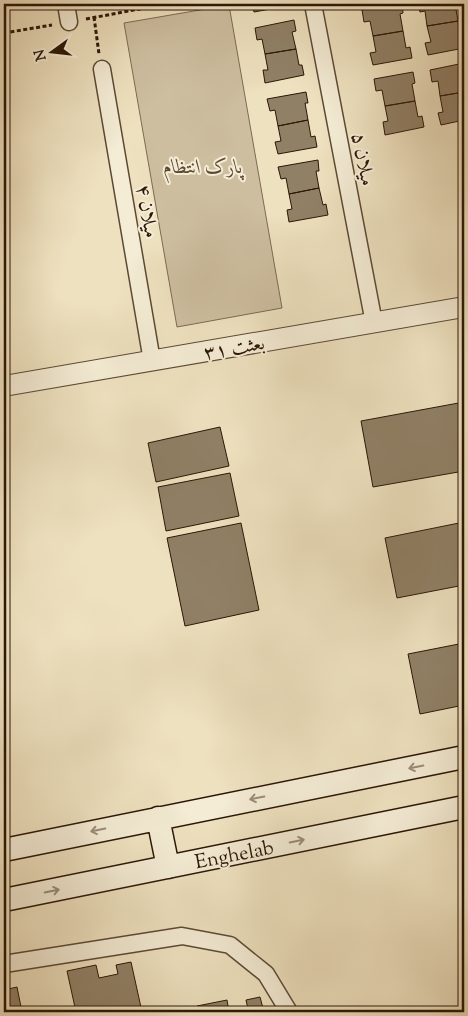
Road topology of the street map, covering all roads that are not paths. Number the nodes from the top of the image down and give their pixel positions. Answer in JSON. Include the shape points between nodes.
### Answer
{"nodes":[{"id":1,"x":66,"y":4,"type":"edge"},
{"id":2,"x":313,"y":4,"type":"edge"},
{"id":3,"x":69,"y":22,"type":"dead end"},
{"id":4,"x":102,"y":69,"type":"road end"},
{"id":5,"x":464,"y":308,"type":"edge"},
{"id":6,"x":374,"y":323,"type":"junction"},
{"id":7,"x":152,"y":361,"type":"junction"},
{"id":8,"x":4,"y":386,"type":"edge"},
{"id":9,"x":464,"y":757,"type":"edge"},
{"id":10,"x":464,"y":807,"type":"edge"},
{"id":11,"x":158,"y":818,"type":"junction"},
{"id":12,"x":4,"y":850,"type":"edge"},
{"id":13,"x":168,"y":867,"type":"junction"},
{"id":14,"x":4,"y":900,"type":"edge"},
{"id":15,"x":4,"y":964,"type":"edge"},
{"id":16,"x":289,"y":1012,"type":"edge"}],
"edges":[{"from":1,"to":3,"type":"street"},
{"from":2,"to":6,"type":"street","name":"میلان ۵"},
{"from":4,"to":7,"type":"street","name":"میلان ۴"},
{"from":5,"to":6,"type":"street","name":"بعثت ۳۱"},
{"from":6,"to":7,"type":"street","name":"بعثت ۳۱"},
{"from":7,"to":8,"type":"street","name":"بعثت ۳۱"},
{"from":9,"to":11,"type":"main road","one_way":true},
{"from":13,"to":10,"type":"main road","name":"Enghelab","one_way":true},
{"from":11,"to":12,"type":"main road","one_way":true},
{"from":11,"to":13,"type":"main road"},
{"from":14,"to":13,"type":"main road","name":"Enghelab","one_way":true},
{"from":15,"to":16,"type":"street","via":[[182,936],[230,945],[266,974]]}]}
